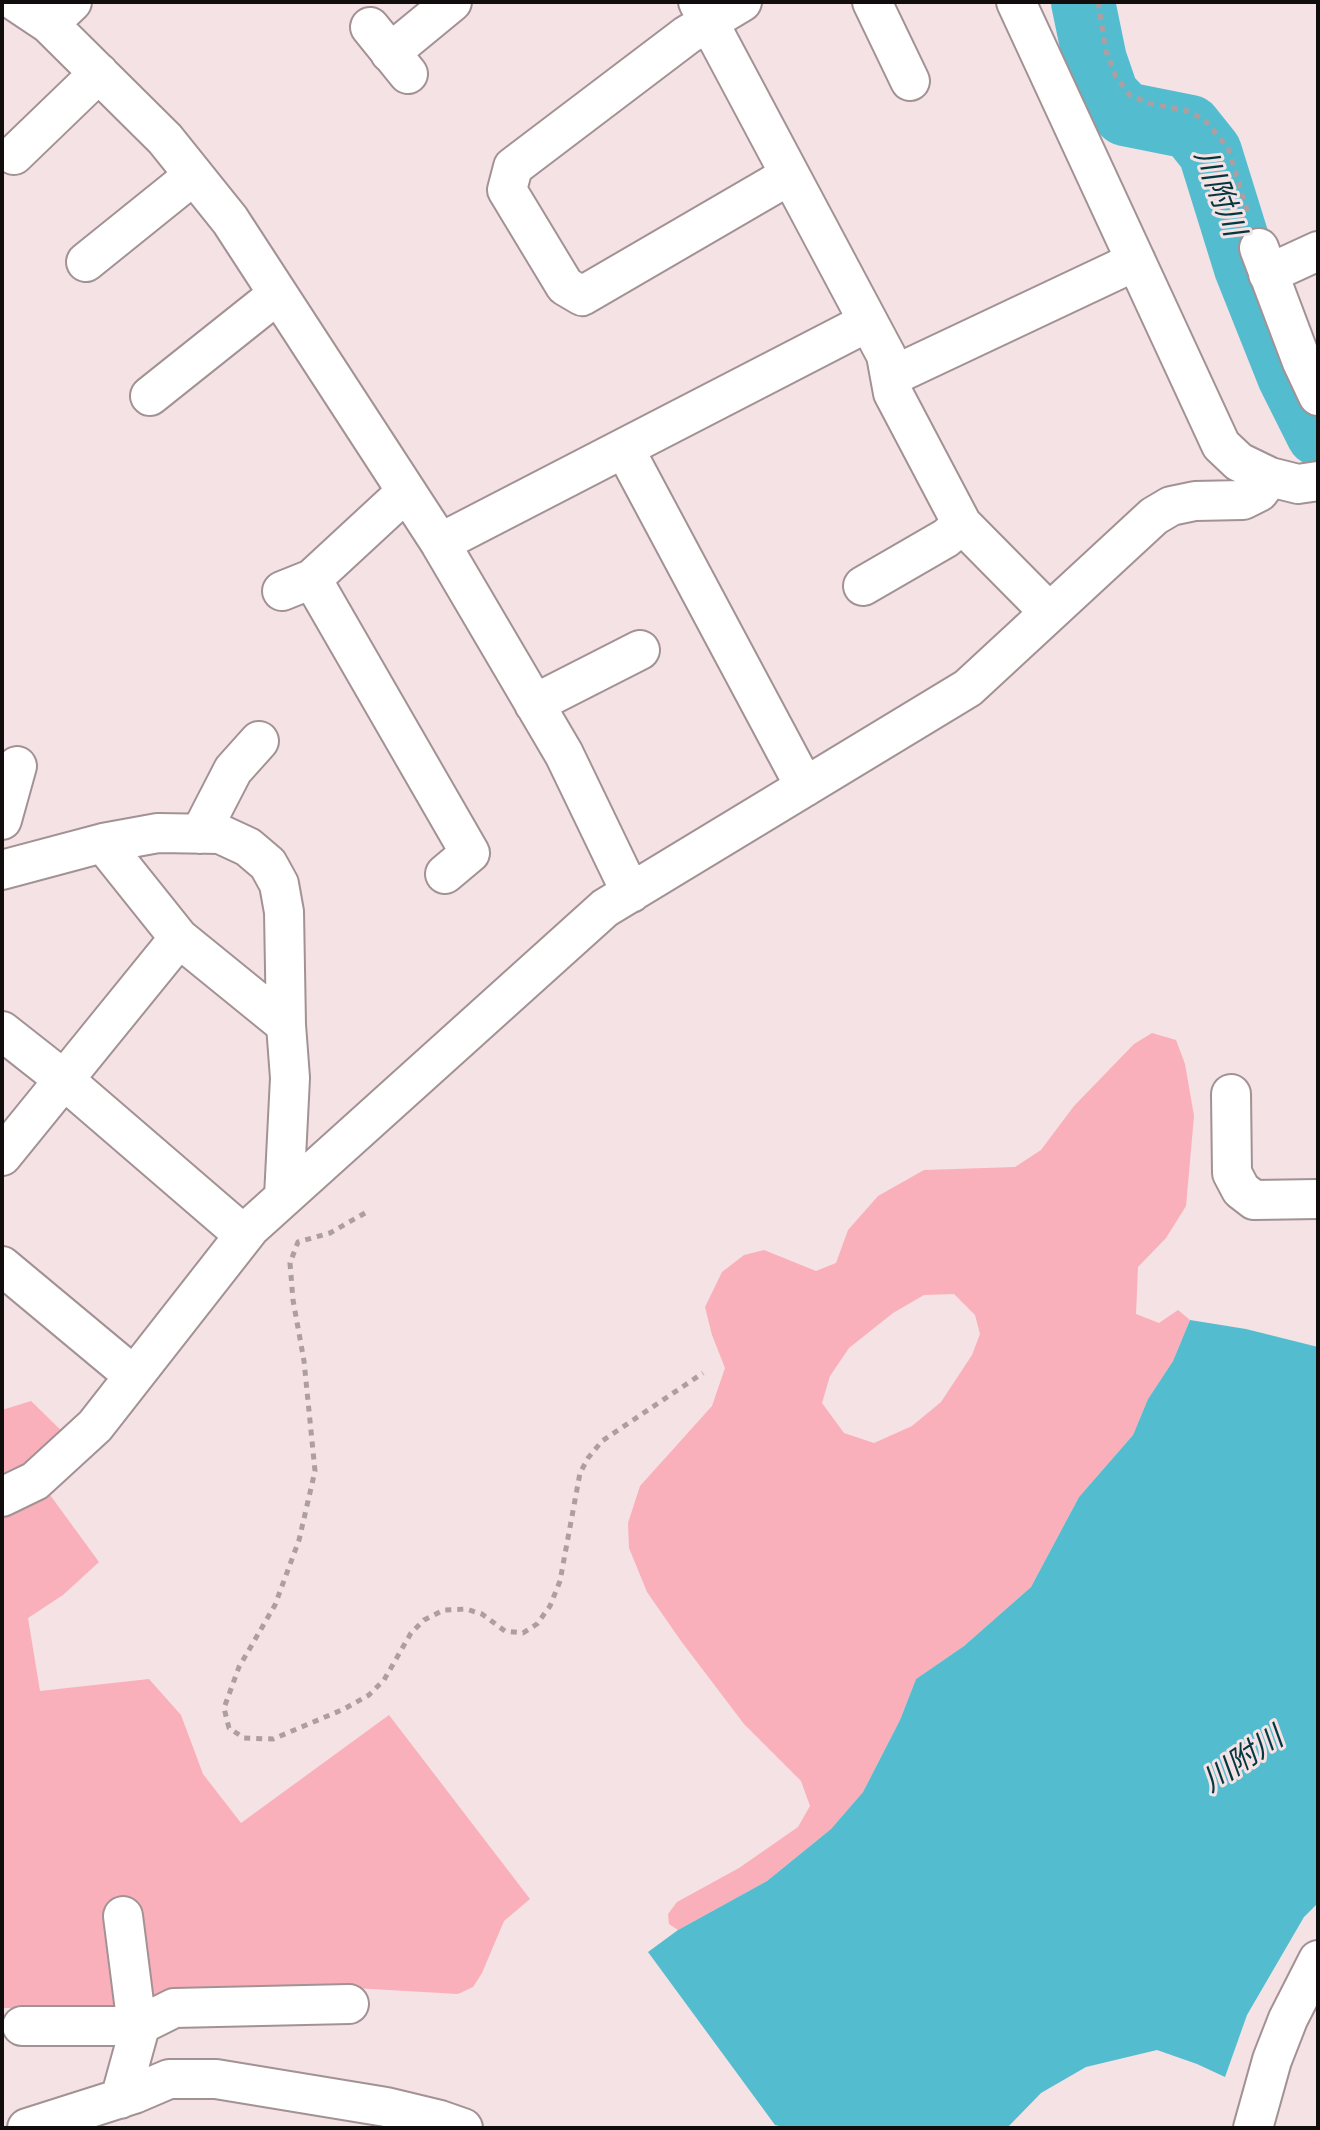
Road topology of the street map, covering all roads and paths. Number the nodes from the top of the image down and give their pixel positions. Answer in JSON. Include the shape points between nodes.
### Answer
{"nodes":[{"id":1,"x":16,"y":2,"type":"edge"},
{"id":2,"x":452,"y":2,"type":"edge"},
{"id":3,"x":742,"y":2,"type":"edge"},
{"id":4,"x":872,"y":2,"type":"edge"},
{"id":5,"x":1016,"y":2,"type":"edge"},
{"id":6,"x":1098,"y":2,"type":"edge"},
{"id":7,"x":703,"y":12,"type":"edge"},
{"id":8,"x":60,"y":13,"type":"edge"},
{"id":9,"x":389,"y":51,"type":"dead end"},
{"id":10,"x":99,"y":73,"type":"junction"},
{"id":11,"x":910,"y":81,"type":"dead end"},
{"id":12,"x":14,"y":155,"type":"dead end"},
{"id":13,"x":194,"y":175,"type":"junction"},
{"id":14,"x":790,"y":175,"type":"junction"},
{"id":15,"x":1318,"y":251,"type":"edge"},
{"id":16,"x":1136,"y":261,"type":"junction"},
{"id":17,"x":1263,"y":261,"type":"junction"},
{"id":18,"x":86,"y":262,"type":"dead end"},
{"id":19,"x":278,"y":294,"type":"junction"},
{"id":20,"x":868,"y":322,"type":"junction"},
{"id":21,"x":890,"y":377,"type":"junction"},
{"id":22,"x":150,"y":396,"type":"dead end"},
{"id":23,"x":1318,"y":396,"type":"edge"},
{"id":24,"x":624,"y":448,"type":"junction"},
{"id":25,"x":1270,"y":477,"type":"junction"},
{"id":26,"x":1318,"y":481,"type":"edge"},
{"id":27,"x":406,"y":492,"type":"junction"},
{"id":28,"x":962,"y":524,"type":"junction"},
{"id":29,"x":440,"y":543,"type":"junction"},
{"id":30,"x":863,"y":586,"type":"dead end"},
{"id":31,"x":1049,"y":612,"type":"junction"},
{"id":32,"x":640,"y":650,"type":"dead end"},
{"id":33,"x":534,"y":704,"type":"junction"},
{"id":34,"x":259,"y":741,"type":"dead end"},
{"id":35,"x":17,"y":766,"type":"dead end"},
{"id":36,"x":805,"y":787,"type":"junction"},
{"id":37,"x":2,"y":820,"type":"edge"},
{"id":38,"x":200,"y":834,"type":"junction"},
{"id":39,"x":103,"y":843,"type":"junction"},
{"id":40,"x":2,"y":870,"type":"edge"},
{"id":41,"x":445,"y":874,"type":"dead end"},
{"id":42,"x":631,"y":893,"type":"junction"},
{"id":43,"x":179,"y":938,"type":"junction"},
{"id":44,"x":286,"y":1025,"type":"junction"},
{"id":45,"x":2,"y":1031,"type":"edge"},
{"id":46,"x":63,"y":1079,"type":"junction"},
{"id":47,"x":1231,"y":1094,"type":"dead end"},
{"id":48,"x":2,"y":1156,"type":"edge"},
{"id":49,"x":284,"y":1197,"type":"junction"},
{"id":50,"x":1318,"y":1199,"type":"edge"},
{"id":51,"x":365,"y":1213,"type":"dead end"},
{"id":52,"x":244,"y":1235,"type":"junction"},
{"id":53,"x":2,"y":1266,"type":"edge"},
{"id":54,"x":703,"y":1373,"type":"dead end"},
{"id":55,"x":134,"y":1376,"type":"junction"},
{"id":56,"x":2,"y":1497,"type":"edge"},
{"id":57,"x":123,"y":1916,"type":"dead end"},
{"id":58,"x":1318,"y":1960,"type":"edge"},
{"id":59,"x":349,"y":2004,"type":"dead end"},
{"id":60,"x":22,"y":2026,"type":"dead end"},
{"id":61,"x":138,"y":2026,"type":"junction"},
{"id":62,"x":120,"y":2099,"type":"junction"},
{"id":63,"x":27,"y":2128,"type":"edge"},
{"id":64,"x":463,"y":2128,"type":"edge"},
{"id":65,"x":1253,"y":2128,"type":"edge"}],
"edges":[{"from":1,"to":8,"type":"street"},
{"from":2,"to":9,"type":"street"},
{"from":3,"to":7,"type":"street"},
{"from":4,"to":11,"type":"street"},
{"from":5,"to":16,"type":"street"},
{"from":6,"to":17,"type":"path","via":[[1106,51],[1130,95],[1204,119],[1228,148]]},
{"from":7,"to":14,"type":"street"},
{"from":7,"to":14,"type":"street","via":[[513,167],[507,190],[565,286],[582,296]]},
{"from":8,"to":10,"type":"street"},
{"from":10,"to":12,"type":"street"},
{"from":10,"to":13,"type":"street"},
{"from":13,"to":18,"type":"street"},
{"from":13,"to":19,"type":"street"},
{"from":14,"to":20,"type":"street"},
{"from":15,"to":17,"type":"street"},
{"from":16,"to":21,"type":"street"},
{"from":16,"to":25,"type":"street","via":[[1221,445],[1239,462]]},
{"from":17,"to":23,"type":"street"},
{"from":19,"to":22,"type":"street"},
{"from":19,"to":27,"type":"street"},
{"from":20,"to":21,"type":"street","via":[[886,355]]},
{"from":20,"to":24,"type":"street"},
{"from":21,"to":28,"type":"street","via":[[893,393]]},
{"from":24,"to":29,"type":"street"},
{"from":24,"to":36,"type":"street"},
{"from":25,"to":26,"type":"street","via":[[1298,484]]},
{"from":25,"to":31,"type":"street","via":[[1259,492],[1243,500],[1195,501],[1154,516]]},
{"from":27,"to":29,"type":"street"},
{"from":27,"to":41,"type":"street","via":[[297,585],[470,853]]},
{"from":28,"to":30,"type":"street"},
{"from":28,"to":31,"type":"street"},
{"from":29,"to":33,"type":"street"},
{"from":31,"to":36,"type":"street","via":[[968,688]]},
{"from":32,"to":33,"type":"street"},
{"from":33,"to":42,"type":"street"},
{"from":34,"to":38,"type":"street","via":[[233,770]]},
{"from":35,"to":37,"type":"street"},
{"from":36,"to":42,"type":"street"},
{"from":38,"to":39,"type":"street","via":[[158,833]]},
{"from":38,"to":44,"type":"street","via":[[220,834],[248,847],[268,864],[279,884]]},
{"from":39,"to":40,"type":"street"},
{"from":39,"to":43,"type":"street"},
{"from":42,"to":49,"type":"street","via":[[605,908]]},
{"from":43,"to":44,"type":"street"},
{"from":43,"to":46,"type":"street"},
{"from":44,"to":49,"type":"street","via":[[290,1078]]},
{"from":45,"to":46,"type":"street"},
{"from":46,"to":48,"type":"street"},
{"from":46,"to":52,"type":"street"},
{"from":47,"to":50,"type":"street","via":[[1232,1173],[1241,1190],[1254,1200]]},
{"from":49,"to":52,"type":"street"},
{"from":51,"to":54,"type":"path","via":[[330,1233],[298,1242],[290,1263],[315,1471],[299,1540],[275,1605],[239,1667],[224,1708],[229,1728],[244,1738],[273,1739],[369,1695],[384,1680],[411,1633],[444,1610],[482,1614],[505,1631],[523,1633],[537,1624],[560,1581],[580,1473],[588,1458],[602,1441]]},
{"from":52,"to":55,"type":"street"},
{"from":53,"to":55,"type":"street"},
{"from":55,"to":56,"type":"street","via":[[95,1426],[45,1472]]},
{"from":57,"to":61,"type":"street"},
{"from":58,"to":65,"type":"street","via":[[1282,2033]]},
{"from":59,"to":61,"type":"street","via":[[174,2008]]},
{"from":60,"to":61,"type":"street"},
{"from":61,"to":62,"type":"street"},
{"from":62,"to":63,"type":"street"},
{"from":62,"to":64,"type":"street","via":[[169,2079],[216,2079],[386,2107]]}]}
